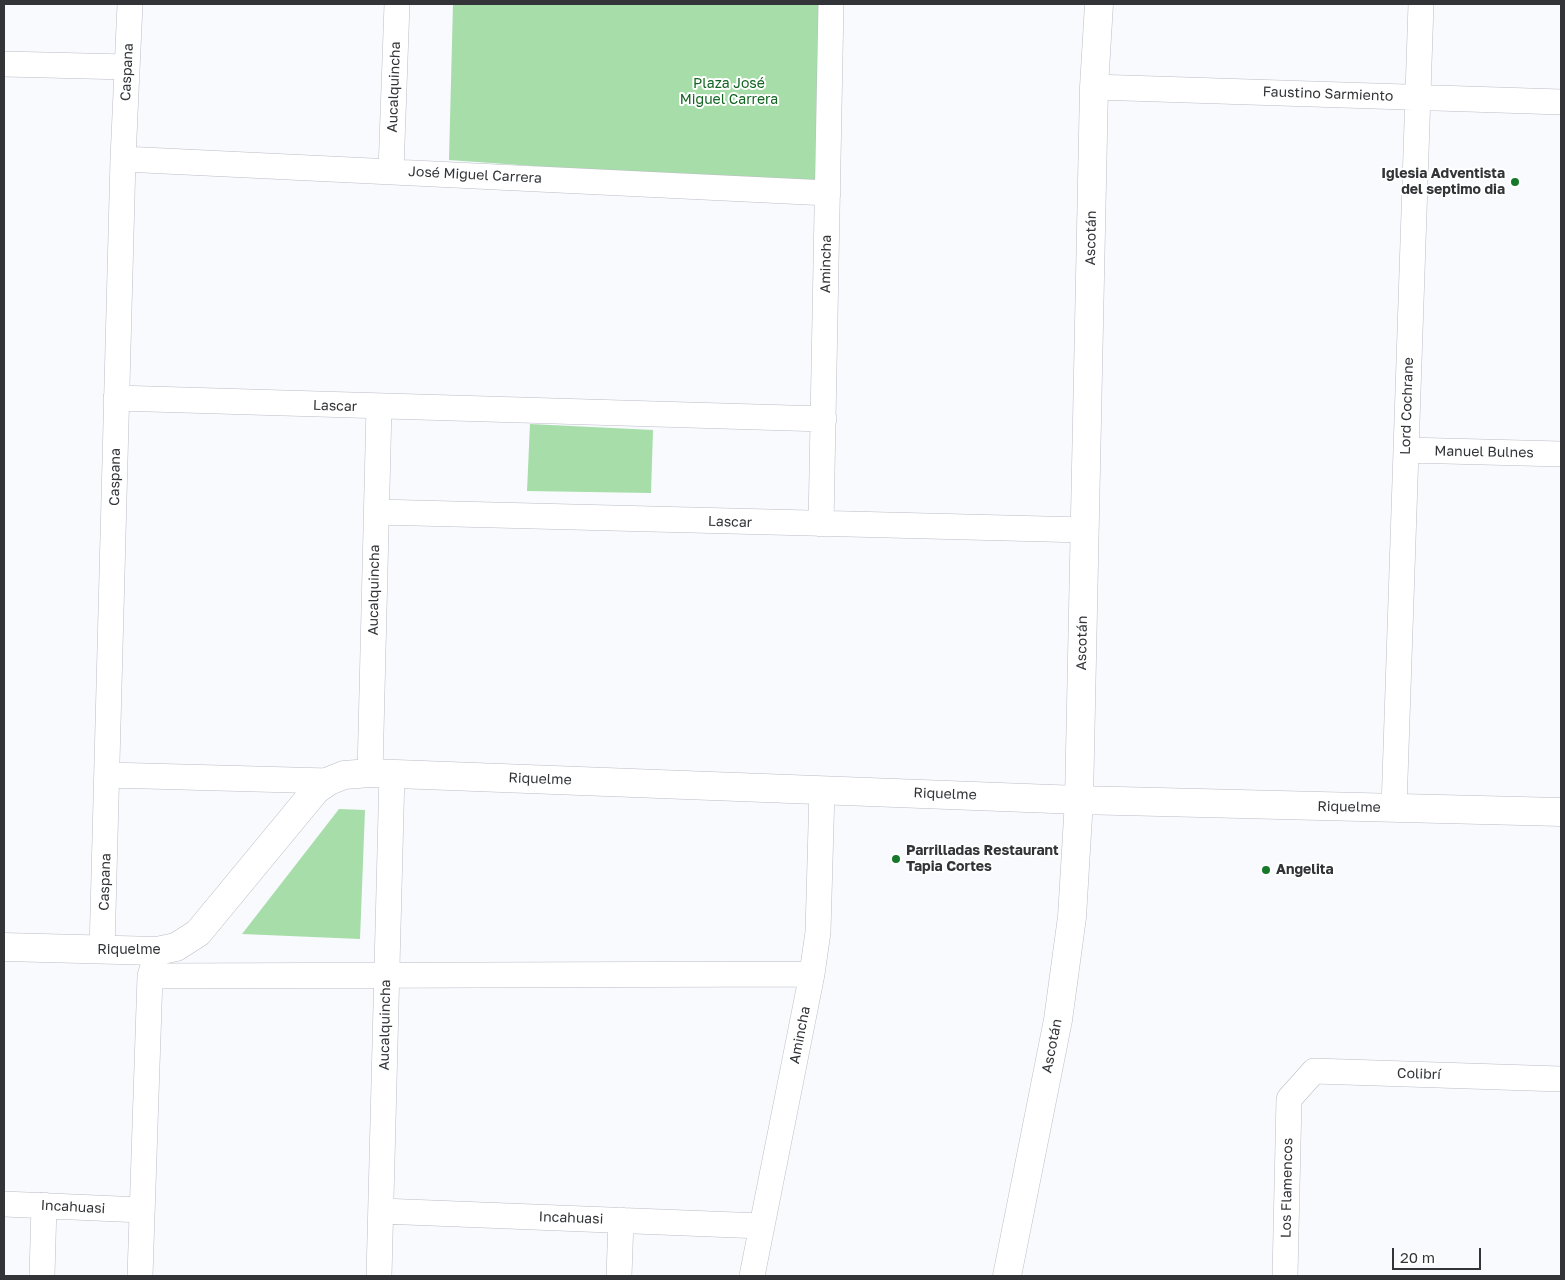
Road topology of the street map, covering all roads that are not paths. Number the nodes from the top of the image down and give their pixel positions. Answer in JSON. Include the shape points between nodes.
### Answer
{"nodes":[{"id":1,"x":130,"y":4,"type":"edge"},
{"id":2,"x":397,"y":4,"type":"edge"},
{"id":3,"x":831,"y":4,"type":"edge"},
{"id":4,"x":1099,"y":4,"type":"edge"},
{"id":5,"x":1421,"y":4,"type":"edge"},
{"id":6,"x":4,"y":64,"type":"edge"},
{"id":7,"x":127,"y":67,"type":"junction"},
{"id":8,"x":1094,"y":87,"type":"junction"},
{"id":9,"x":1418,"y":97,"type":"junction"},
{"id":10,"x":1561,"y":102,"type":"edge"},
{"id":11,"x":123,"y":159,"type":"junction"},
{"id":12,"x":391,"y":171,"type":"junction"},
{"id":13,"x":828,"y":193,"type":"junction"},
{"id":14,"x":116,"y":398,"type":"junction"},
{"id":15,"x":379,"y":407,"type":"junction"},
{"id":16,"x":824,"y":420,"type":"junction"},
{"id":17,"x":1406,"y":450,"type":"junction"},
{"id":18,"x":1561,"y":454,"type":"edge"},
{"id":19,"x":376,"y":512,"type":"junction"},
{"id":20,"x":821,"y":524,"type":"junction"},
{"id":21,"x":1085,"y":530,"type":"junction"},
{"id":22,"x":381,"y":773,"type":"junction"},
{"id":23,"x":109,"y":775,"type":"junction"},
{"id":24,"x":329,"y":781,"type":"junction"},
{"id":25,"x":822,"y":790,"type":"junction"},
{"id":26,"x":1079,"y":800,"type":"junction"},
{"id":27,"x":1394,"y":808,"type":"junction"},
{"id":28,"x":1561,"y":812,"type":"edge"},
{"id":29,"x":4,"y":947,"type":"edge"},
{"id":30,"x":102,"y":950,"type":"junction"},
{"id":31,"x":154,"y":964,"type":"junction"},
{"id":32,"x":387,"y":974,"type":"junction"},
{"id":33,"x":812,"y":974,"type":"junction"},
{"id":34,"x":1561,"y":1079,"type":"edge"},
{"id":35,"x":1289,"y":1099,"type":"joint"},
{"id":36,"x":4,"y":1204,"type":"edge"},
{"id":37,"x":44,"y":1205,"type":"junction"},
{"id":38,"x":142,"y":1210,"type":"junction"},
{"id":39,"x":381,"y":1211,"type":"junction"},
{"id":40,"x":620,"y":1220,"type":"junction"},
{"id":41,"x":762,"y":1226,"type":"junction"},
{"id":42,"x":42,"y":1276,"type":"edge"},
{"id":43,"x":140,"y":1276,"type":"edge"},
{"id":44,"x":378,"y":1276,"type":"edge"},
{"id":45,"x":619,"y":1276,"type":"edge"},
{"id":46,"x":752,"y":1276,"type":"edge"},
{"id":47,"x":1007,"y":1276,"type":"edge"},
{"id":48,"x":1286,"y":1276,"type":"edge"}],
"edges":[{"from":1,"to":7,"type":"street","name":"Caspana"},
{"from":2,"to":12,"type":"street","name":"Aucalquincha"},
{"from":3,"to":13,"type":"street","name":"Amincha"},
{"from":4,"to":8,"type":"street","name":"Ascotán"},
{"from":5,"to":9,"type":"street","name":"Lord Cochrane"},
{"from":6,"to":7,"type":"street"},
{"from":7,"to":11,"type":"street","name":"Caspana"},
{"from":8,"to":9,"type":"street","name":"Faustino Sarmiento"},
{"from":8,"to":21,"type":"street","name":"Ascotán"},
{"from":9,"to":10,"type":"street","name":"Faustino Sarmiento"},
{"from":9,"to":17,"type":"street","name":"Lord Cochrane"},
{"from":11,"to":12,"type":"street","name":"José Miguel Carrera"},
{"from":11,"to":14,"type":"street","name":"Caspana"},
{"from":12,"to":13,"type":"street","name":"José Miguel Carrera"},
{"from":13,"to":16,"type":"street","name":"Amincha"},
{"from":14,"to":15,"type":"street","name":"Lascar"},
{"from":14,"to":23,"type":"street","name":"Caspana"},
{"from":15,"to":16,"type":"street","name":"Lascar"},
{"from":15,"to":19,"type":"street","name":"Aucalquincha"},
{"from":16,"to":20,"type":"street","name":"Amincha"},
{"from":17,"to":18,"type":"street","name":"Manuel Bulnes"},
{"from":17,"to":27,"type":"street","name":"Lord Cochrane"},
{"from":19,"to":20,"type":"street","name":"Lascar"},
{"from":19,"to":22,"type":"street","name":"Aucalquincha"},
{"from":20,"to":21,"type":"street","name":"Lascar"},
{"from":21,"to":26,"type":"street","name":"Ascotán"},
{"from":22,"to":24,"type":"street","name":"Riquelme","via":[[344,776]]},
{"from":22,"to":25,"type":"street","name":"Riquelme"},
{"from":22,"to":32,"type":"street","name":"Aucalquincha"},
{"from":23,"to":24,"type":"street","name":"Riquelme"},
{"from":23,"to":30,"type":"street","name":"Caspana"},
{"from":24,"to":31,"type":"street","name":"Riquelme","via":[[304,802],[198,933]]},
{"from":25,"to":26,"type":"street","name":"Riquelme"},
{"from":25,"to":33,"type":"street","name":"Amincha","via":[[818,932]]},
{"from":26,"to":27,"type":"street","name":"Riquelme"},
{"from":26,"to":47,"type":"street","name":"Ascotán","via":[[1072,916],[1058,1020]]},
{"from":27,"to":28,"type":"street","name":"Riquelme"},
{"from":29,"to":30,"type":"street","name":"Riquelme"},
{"from":30,"to":31,"type":"street","name":"Riquelme"},
{"from":31,"to":32,"type":"street","name":"Riquelme"},
{"from":31,"to":38,"type":"street"},
{"from":32,"to":33,"type":"street","name":"Riquelme"},
{"from":32,"to":39,"type":"street","name":"Aucalquincha"},
{"from":33,"to":41,"type":"street","name":"Amincha"},
{"from":34,"to":35,"type":"street","name":"Colibrí","via":[[1314,1070]]},
{"from":35,"to":48,"type":"street","name":"Los Flamencos"},
{"from":36,"to":37,"type":"street","name":"Incahuasi"},
{"from":37,"to":38,"type":"street","name":"Incahuasi"},
{"from":37,"to":42,"type":"street"},
{"from":38,"to":43,"type":"street"},
{"from":39,"to":40,"type":"street","name":"Incahuasi"},
{"from":39,"to":44,"type":"street","name":"Aucalquincha"},
{"from":40,"to":41,"type":"street","name":"Incahuasi"},
{"from":40,"to":45,"type":"street"},
{"from":41,"to":46,"type":"street","name":"Amincha"}]}
